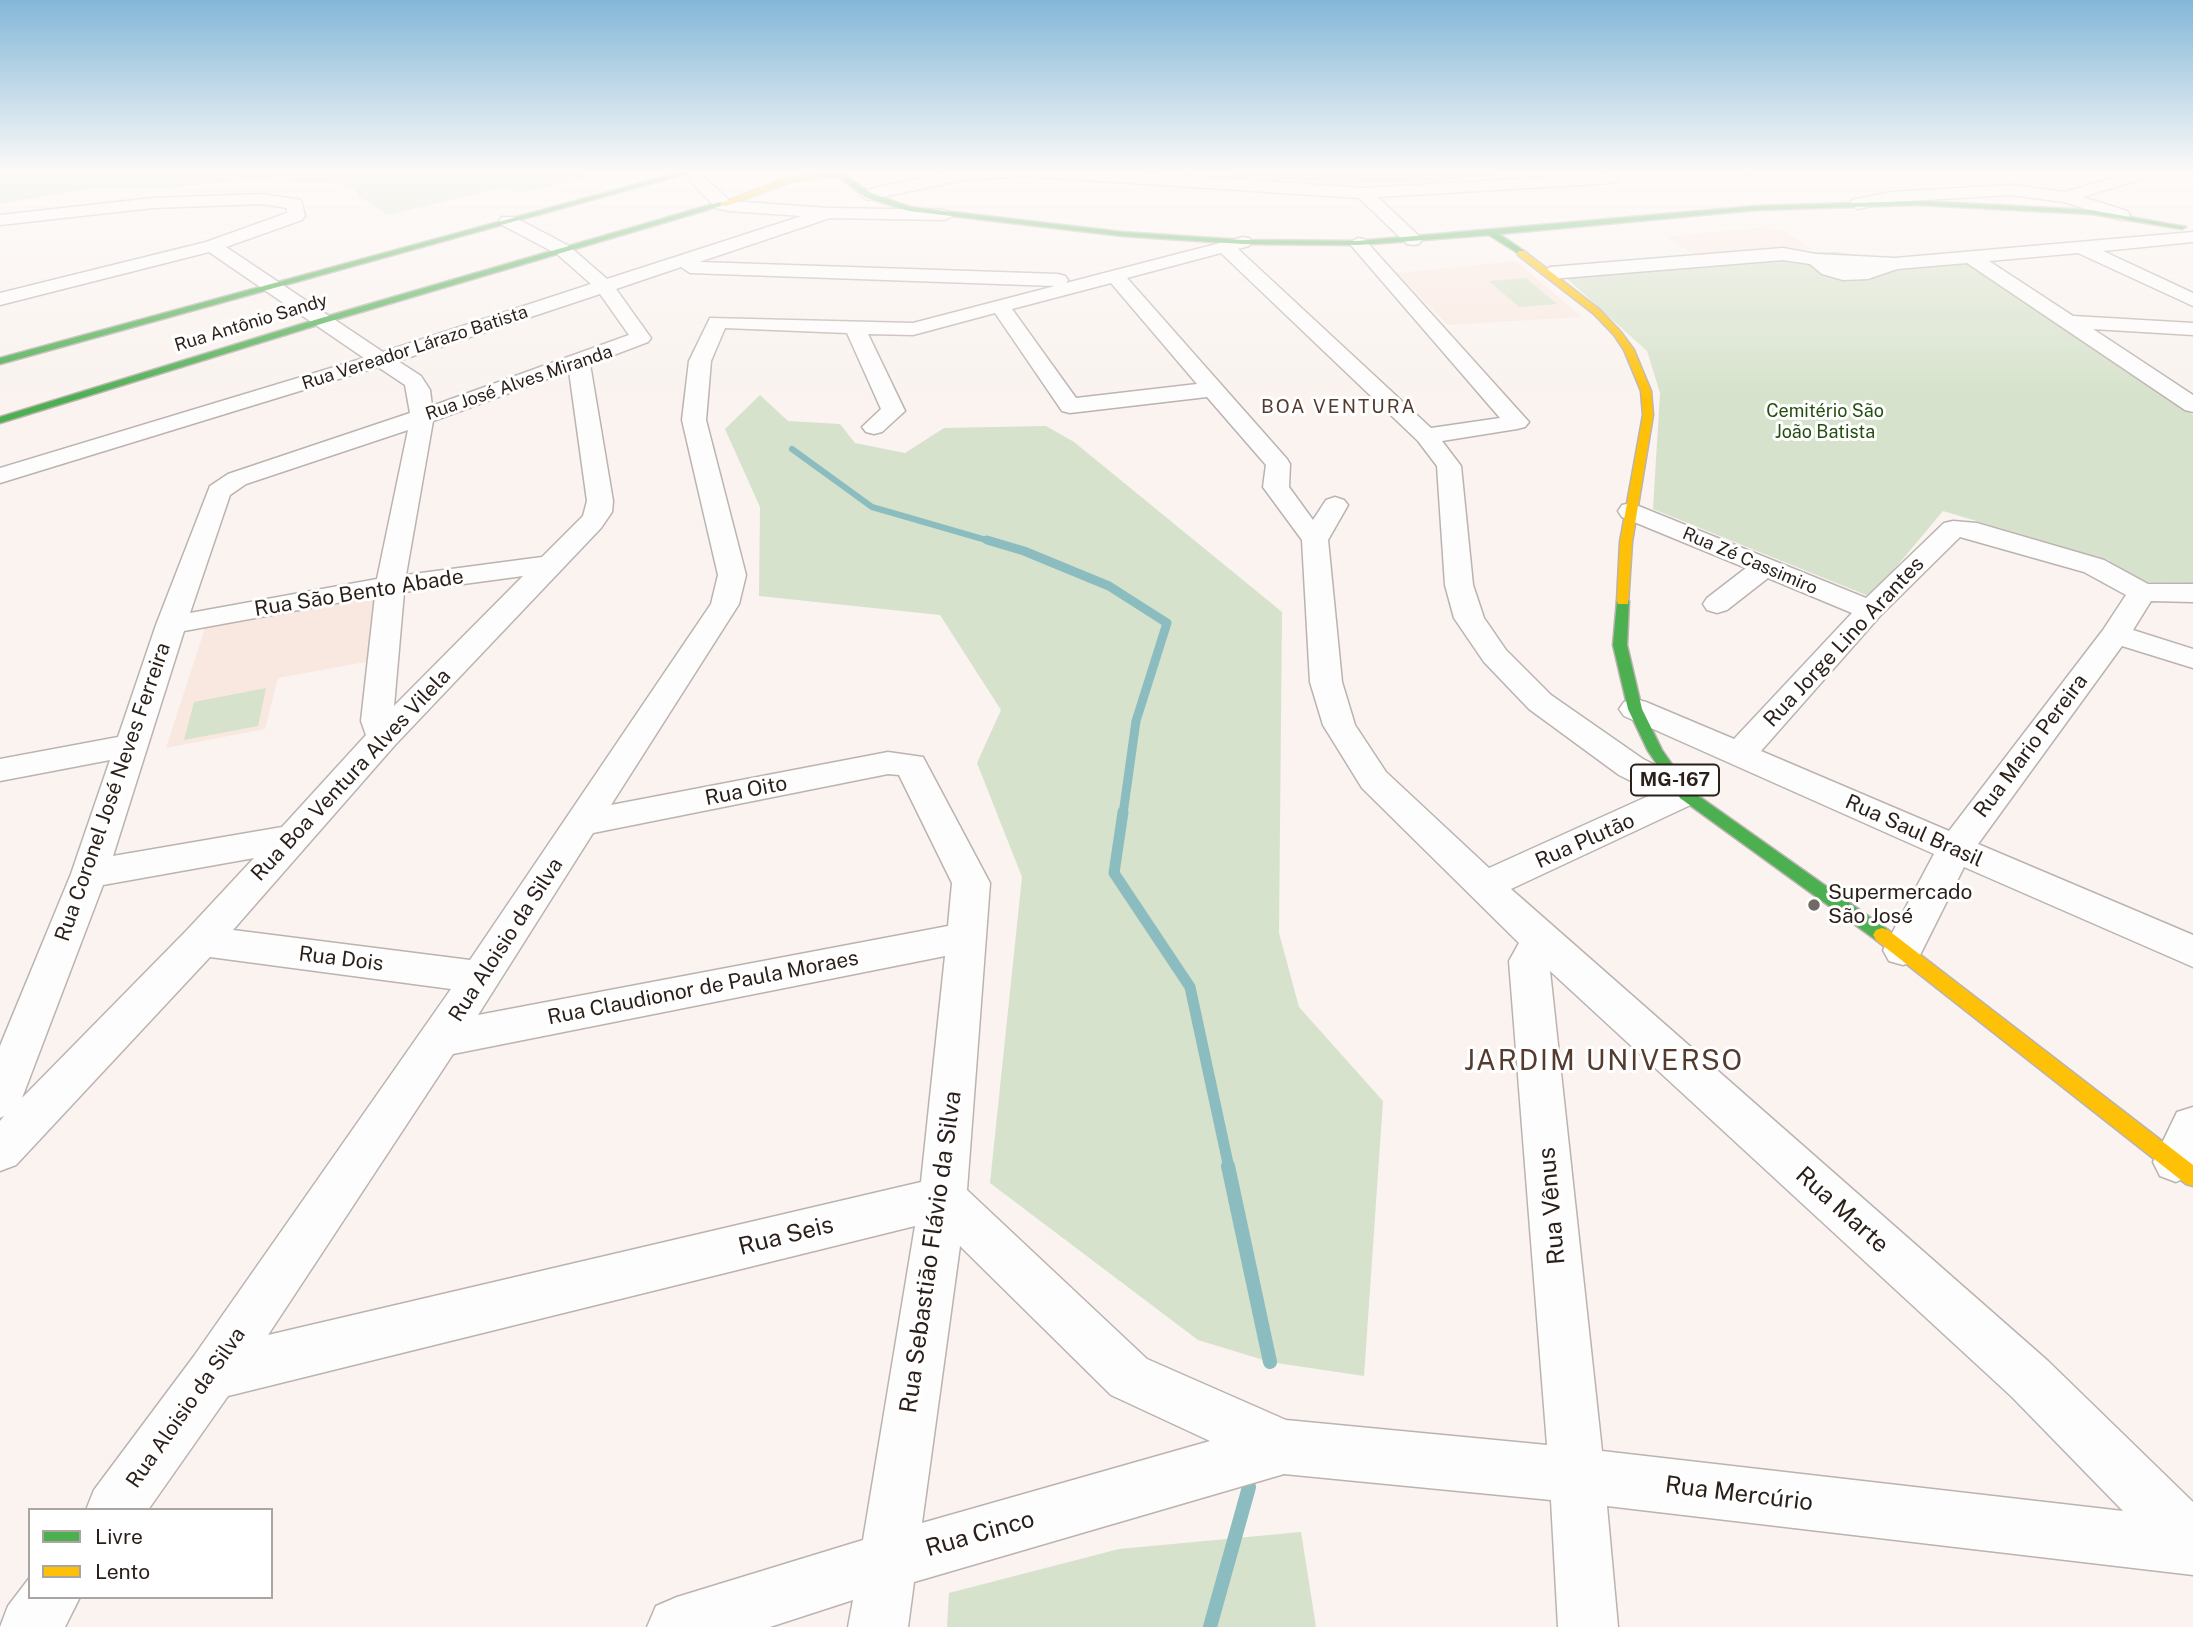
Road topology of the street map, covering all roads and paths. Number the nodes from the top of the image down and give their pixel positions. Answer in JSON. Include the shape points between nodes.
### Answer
{"nodes":[{"id":1,"x":142,"y":247,"type":"edge"},
{"id":2,"x":208,"y":247,"type":"edge"},
{"id":3,"x":213,"y":247,"type":"edge"},
{"id":4,"x":411,"y":247,"type":"edge"},
{"id":5,"x":557,"y":247,"type":"edge"},
{"id":6,"x":574,"y":247,"type":"edge"},
{"id":7,"x":730,"y":247,"type":"edge"},
{"id":8,"x":1227,"y":247,"type":"edge"},
{"id":9,"x":1236,"y":247,"type":"edge"},
{"id":10,"x":1361,"y":247,"type":"edge"},
{"id":11,"x":1512,"y":247,"type":"edge"},
{"id":12,"x":2080,"y":247,"type":"joint"},
{"id":13,"x":563,"y":250,"type":"junction"},
{"id":14,"x":1970,"y":257,"type":"junction"},
{"id":15,"x":138,"y":264,"type":"junction"},
{"id":16,"x":669,"y":267,"type":"junction"},
{"id":17,"x":1550,"y":273,"type":"junction"},
{"id":18,"x":1116,"y":276,"type":"junction"},
{"id":19,"x":1093,"y":282,"type":"junction"},
{"id":20,"x":269,"y":285,"type":"junction"},
{"id":21,"x":606,"y":287,"type":"junction"},
{"id":22,"x":0,"y":299,"type":"edge"},
{"id":23,"x":2193,"y":300,"type":"edge"},
{"id":24,"x":1001,"y":307,"type":"junction"},
{"id":25,"x":321,"y":321,"type":"junction"},
{"id":26,"x":2069,"y":322,"type":"junction"},
{"id":27,"x":855,"y":327,"type":"junction"},
{"id":28,"x":2193,"y":329,"type":"edge"},
{"id":29,"x":379,"y":360,"type":"junction"},
{"id":30,"x":0,"y":361,"type":"edge"},
{"id":31,"x":579,"y":362,"type":"junction"},
{"id":32,"x":2131,"y":362,"type":"junction"},
{"id":33,"x":2193,"y":382,"type":"edge"},
{"id":34,"x":1214,"y":389,"type":"junction"},
{"id":35,"x":2193,"y":405,"type":"edge"},
{"id":36,"x":422,"y":417,"type":"junction"},
{"id":37,"x":0,"y":419,"type":"edge"},
{"id":38,"x":874,"y":427,"type":"dead end"},
{"id":39,"x":1426,"y":436,"type":"junction"},
{"id":40,"x":0,"y":476,"type":"edge"},
{"id":41,"x":225,"y":485,"type":"joint"},
{"id":42,"x":1335,"y":505,"type":"dead end"},
{"id":43,"x":1631,"y":511,"type":"junction"},
{"id":44,"x":1315,"y":540,"type":"junction"},
{"id":45,"x":547,"y":565,"type":"junction"},
{"id":46,"x":1765,"y":567,"type":"junction"},
{"id":47,"x":390,"y":585,"type":"junction"},
{"id":48,"x":2142,"y":592,"type":"junction"},
{"id":49,"x":2193,"y":593,"type":"edge"},
{"id":50,"x":1717,"y":604,"type":"dead end"},
{"id":51,"x":1870,"y":610,"type":"junction"},
{"id":52,"x":171,"y":625,"type":"junction"},
{"id":53,"x":2116,"y":634,"type":"junction"},
{"id":54,"x":2193,"y":659,"type":"edge"},
{"id":55,"x":1635,"y":709,"type":"junction"},
{"id":56,"x":383,"y":737,"type":"junction"},
{"id":57,"x":131,"y":746,"type":"junction"},
{"id":58,"x":1739,"y":755,"type":"junction"},
{"id":59,"x":911,"y":765,"type":"joint"},
{"id":60,"x":0,"y":770,"type":"edge"},
{"id":61,"x":1685,"y":794,"type":"junction"},
{"id":62,"x":583,"y":823,"type":"junction"},
{"id":63,"x":292,"y":838,"type":"junction"},
{"id":64,"x":1955,"y":849,"type":"junction"},
{"id":65,"x":89,"y":874,"type":"junction"},
{"id":66,"x":1484,"y":886,"type":"junction"},
{"id":67,"x":967,"y":937,"type":"junction"},
{"id":68,"x":1541,"y":940,"type":"junction"},
{"id":69,"x":201,"y":941,"type":"junction"},
{"id":70,"x":1903,"y":950,"type":"junction"},
{"id":71,"x":2193,"y":953,"type":"edge"},
{"id":72,"x":482,"y":977,"type":"junction"},
{"id":73,"x":440,"y":1039,"type":"junction"},
{"id":74,"x":0,"y":1100,"type":"edge"},
{"id":75,"x":0,"y":1151,"type":"edge"},
{"id":76,"x":2187,"y":1155,"type":"edge"},
{"id":77,"x":943,"y":1198,"type":"junction"},
{"id":78,"x":212,"y":1374,"type":"junction"},
{"id":79,"x":1284,"y":1447,"type":"junction"},
{"id":80,"x":1577,"y":1475,"type":"junction"},
{"id":81,"x":115,"y":1508,"type":"edge"},
{"id":82,"x":2193,"y":1542,"type":"edge"},
{"id":83,"x":2193,"y":1547,"type":"edge"},
{"id":84,"x":887,"y":1561,"type":"junction"},
{"id":85,"x":50,"y":1599,"type":"edge"},
{"id":86,"x":29,"y":1627,"type":"edge"},
{"id":87,"x":677,"y":1627,"type":"edge"},
{"id":88,"x":878,"y":1627,"type":"edge"},
{"id":89,"x":1588,"y":1627,"type":"edge"}],
"edges":[{"from":1,"to":15,"type":"street"},
{"from":2,"to":15,"type":"street"},
{"from":3,"to":20,"type":"street"},
{"from":4,"to":20,"type":"street"},
{"from":5,"to":13,"type":"street","name":"Rua José Alves Miranda"},
{"from":6,"to":13,"type":"street","name":"Rua Antônio Sandy"},
{"from":7,"to":16,"type":"street","name":"Rua Vereador Lárazo Batista"},
{"from":8,"to":18,"type":"street"},
{"from":9,"to":39,"type":"street"},
{"from":10,"to":39,"type":"street","via":[[1517,422]]},
{"from":11,"to":17,"type":"street","number":"MG-167"},
{"from":12,"to":14,"type":"street"},
{"from":12,"to":23,"type":"street"},
{"from":13,"to":21,"type":"street","name":"Rua José Alves Miranda"},
{"from":13,"to":25,"type":"street","name":"Rua Antônio Sandy"},
{"from":14,"to":17,"type":"street","via":[[1895,264],[1783,254]]},
{"from":14,"to":26,"type":"street"},
{"from":15,"to":22,"type":"street"},
{"from":16,"to":19,"type":"street"},
{"from":16,"to":21,"type":"street","name":"Rua Vereador Lárazo Batista"},
{"from":17,"to":43,"type":"street","number":"MG-167","via":[[1617,333],[1646,391],[1648,415]]},
{"from":18,"to":19,"type":"street"},
{"from":18,"to":34,"type":"street"},
{"from":19,"to":24,"type":"street"},
{"from":20,"to":25,"type":"street"},
{"from":20,"to":30,"type":"street"},
{"from":21,"to":29,"type":"street","name":"Rua Vereador Lárazo Batista"},
{"from":21,"to":31,"type":"street","name":"Rua José Alves Miranda","via":[[640,338]]},
{"from":24,"to":27,"type":"street","via":[[913,328]]},
{"from":24,"to":34,"type":"street","via":[[1070,406]]},
{"from":25,"to":29,"type":"street"},
{"from":25,"to":37,"type":"street","name":"Rua Antônio Sandy"},
{"from":26,"to":28,"type":"street"},
{"from":26,"to":32,"type":"street"},
{"from":27,"to":38,"type":"street","via":[[893,411]]},
{"from":27,"to":62,"type":"street","name":"Rua Aloisio da Silva","via":[[717,322],[700,361],[694,421],[732,575],[725,604]]},
{"from":29,"to":36,"type":"street","via":[[414,381]]},
{"from":29,"to":40,"type":"street","name":"Rua Vereador Lárazo Batista"},
{"from":31,"to":36,"type":"street","name":"Rua José Alves Miranda"},
{"from":31,"to":45,"type":"street","name":"Rua Boa Ventura Alves Vilela","via":[[599,512]]},
{"from":32,"to":33,"type":"street"},
{"from":32,"to":35,"type":"street"},
{"from":34,"to":44,"type":"street","via":[[1278,464],[1276,487]]},
{"from":36,"to":41,"type":"street","name":"Rua José Alves Miranda"},
{"from":36,"to":47,"type":"street"},
{"from":39,"to":61,"type":"street","via":[[1449,466],[1459,585],[1469,618],[1495,656],[1563,719],[1630,767]]},
{"from":41,"to":52,"type":"street","name":"Rua Coronel José Neves Ferreira"},
{"from":42,"to":44,"type":"street"},
{"from":43,"to":46,"type":"street","name":"Rua Zé Cassimiro"},
{"from":43,"to":55,"type":"street","number":"MG-167","via":[[1619,645]]},
{"from":44,"to":66,"type":"street","name":"Rua Marte","via":[[1326,682],[1339,725],[1374,780]]},
{"from":45,"to":47,"type":"street","name":"Rua São Bento Abade"},
{"from":45,"to":56,"type":"street","name":"Rua Boa Ventura Alves Vilela"},
{"from":46,"to":50,"type":"street"},
{"from":46,"to":51,"type":"street","name":"Rua Zé Cassimiro"},
{"from":47,"to":52,"type":"street","name":"Rua São Bento Abade"},
{"from":47,"to":56,"type":"street","via":[[377,721]]},
{"from":48,"to":49,"type":"street"},
{"from":48,"to":51,"type":"street","name":"Rua Jorge Lino Arantes","via":[[2094,566],[1959,528],[1950,531]]},
{"from":48,"to":53,"type":"street","name":"Rua Mario Pereira"},
{"from":51,"to":58,"type":"street","name":"Rua Jorge Lino Arantes"},
{"from":52,"to":57,"type":"street","name":"Rua Coronel José Neves Ferreira"},
{"from":53,"to":54,"type":"street"},
{"from":53,"to":64,"type":"street","name":"Rua Mario Pereira"},
{"from":55,"to":58,"type":"street","name":"Rua Saul Brasil"},
{"from":55,"to":61,"type":"street","number":"MG-167","via":[[1655,751]]},
{"from":56,"to":63,"type":"street","name":"Rua Boa Ventura Alves Vilela"},
{"from":57,"to":60,"type":"street"},
{"from":57,"to":65,"type":"street","name":"Rua Coronel José Neves Ferreira"},
{"from":58,"to":64,"type":"street","name":"Rua Saul Brasil"},
{"from":59,"to":62,"type":"street","name":"Rua Oito","via":[[888,763]]},
{"from":59,"to":67,"type":"street","name":"Rua Sebastião Flávio da Silva","via":[[971,883]]},
{"from":61,"to":66,"type":"street","name":"Rua Plutão"},
{"from":61,"to":70,"type":"street","number":"MG-167"},
{"from":62,"to":72,"type":"street","name":"Rua Aloisio da Silva"},
{"from":63,"to":65,"type":"street"},
{"from":63,"to":69,"type":"street","name":"Rua Boa Ventura Alves Vilela"},
{"from":64,"to":70,"type":"street","name":"Rua Mario Pereira"},
{"from":64,"to":71,"type":"street","name":"Rua Saul Brasil"},
{"from":65,"to":74,"type":"street","name":"Rua Coronel José Neves Ferreira"},
{"from":66,"to":68,"type":"street","name":"Rua Marte"},
{"from":67,"to":73,"type":"street","name":"Rua Claudionor de Paula Moraes"},
{"from":67,"to":77,"type":"street","name":"Rua Sebastião Flávio da Silva"},
{"from":68,"to":80,"type":"street","name":"Rua Vênus","via":[[1529,961]]},
{"from":68,"to":82,"type":"street","name":"Rua Marte","via":[[2031,1379]]},
{"from":69,"to":72,"type":"street","name":"Rua Dois"},
{"from":69,"to":75,"type":"street","name":"Rua Boa Ventura Alves Vilela"},
{"from":70,"to":76,"type":"street","number":"MG-167"},
{"from":72,"to":73,"type":"street","name":"Rua Aloisio da Silva"},
{"from":73,"to":78,"type":"street","name":"Rua Aloisio da Silva"},
{"from":77,"to":78,"type":"street","name":"Rua Seis"},
{"from":77,"to":79,"type":"street","via":[[1129,1377]]},
{"from":77,"to":84,"type":"street","name":"Rua Sebastião Flávio da Silva"},
{"from":78,"to":81,"type":"street","name":"Rua Aloisio da Silva"},
{"from":79,"to":80,"type":"street","name":"Rua Mercúrio"},
{"from":79,"to":84,"type":"street","name":"Rua Cinco"},
{"from":80,"to":83,"type":"street","name":"Rua Mercúrio"},
{"from":80,"to":89,"type":"street","name":"Rua Vênus"},
{"from":84,"to":87,"type":"street","name":"Rua Cinco"},
{"from":84,"to":88,"type":"street","name":"Rua Sebastião Flávio da Silva"},
{"from":85,"to":86,"type":"street"}]}
